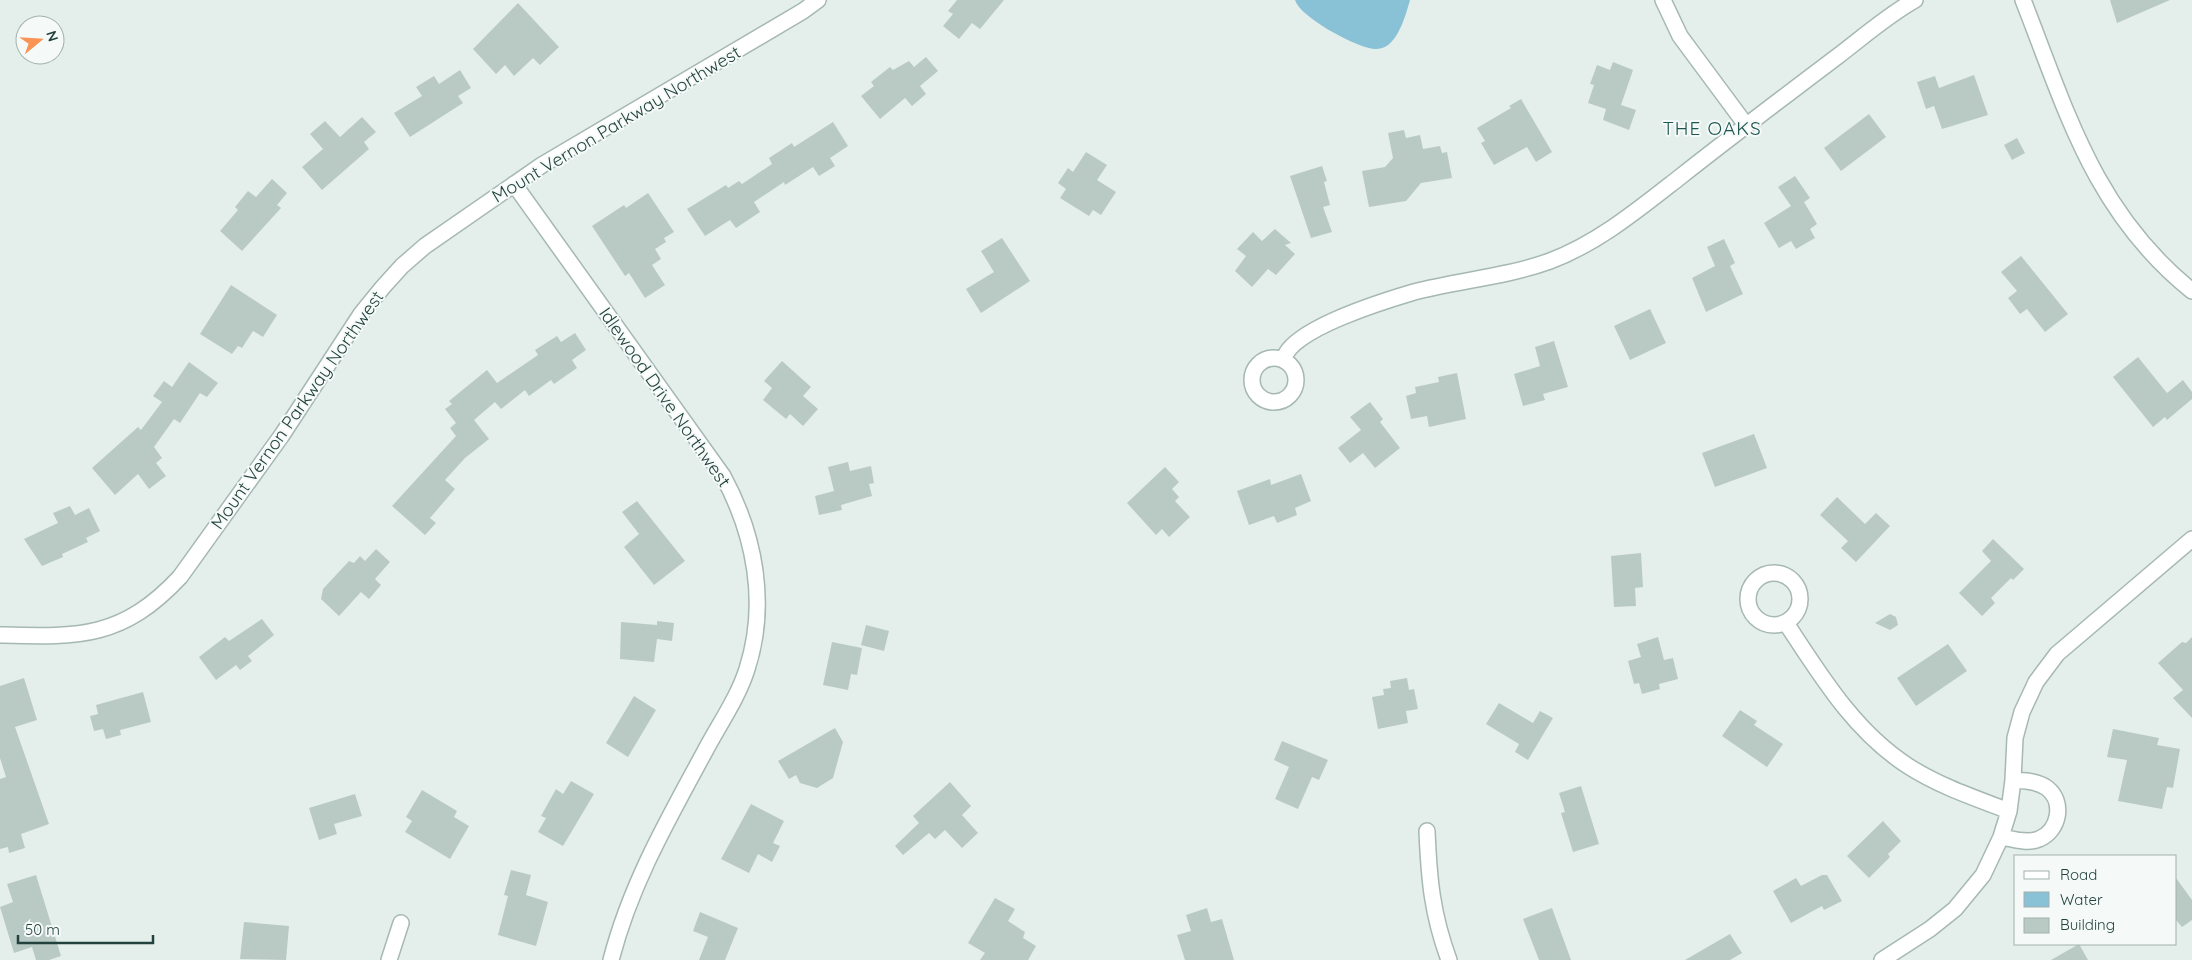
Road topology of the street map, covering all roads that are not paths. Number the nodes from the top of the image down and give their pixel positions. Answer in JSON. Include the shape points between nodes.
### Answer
{"nodes":[{"id":1,"x":818,"y":0,"type":"edge"},
{"id":2,"x":1663,"y":0,"type":"edge"},
{"id":3,"x":1914,"y":0,"type":"edge"},
{"id":4,"x":2023,"y":0,"type":"edge"},
{"id":5,"x":1746,"y":125,"type":"junction"},
{"id":6,"x":514,"y":184,"type":"junction"},
{"id":7,"x":2192,"y":291,"type":"edge"},
{"id":8,"x":1284,"y":360,"type":"dead end"},
{"id":9,"x":2192,"y":539,"type":"edge"},
{"id":10,"x":1786,"y":623,"type":"dead end"},
{"id":11,"x":0,"y":635,"type":"edge"},
{"id":12,"x":2013,"y":780,"type":"junction"},
{"id":13,"x":2009,"y":811,"type":"junction"},
{"id":14,"x":1427,"y":830,"type":"dead end"},
{"id":15,"x":2001,"y":837,"type":"junction"},
{"id":16,"x":400,"y":923,"type":"dead end"},
{"id":17,"x":389,"y":960,"type":"edge"},
{"id":18,"x":611,"y":960,"type":"edge"},
{"id":19,"x":1449,"y":960,"type":"edge"},
{"id":20,"x":1882,"y":960,"type":"edge"}],
"edges":[{"from":1,"to":6,"type":"street","name":"Mount Vernon Parkway Northwest"},
{"from":2,"to":5,"type":"street","via":[[1680,36]]},
{"from":3,"to":5,"type":"street"},
{"from":4,"to":7,"type":"street","via":[[2080,146],[2100,184],[2122,219],[2148,250]]},
{"from":5,"to":8,"type":"street","via":[[1630,217],[1581,247],[1520,270],[1415,292],[1360,309],[1308,333],[1290,349]]},
{"from":6,"to":11,"type":"street","name":"Mount Vernon Parkway Northwest","via":[[426,246],[382,286],[340,344],[277,443],[165,593],[124,620],[86,633]]},
{"from":6,"to":18,"type":"street","name":"Idlewood Drive Northwest","via":[[723,476],[747,528],[757,580],[756,625],[747,670],[649,854],[632,894]]},
{"from":9,"to":12,"type":"street","via":[[2056,654],[2036,682],[2022,712],[2015,738]]},
{"from":10,"to":13,"type":"street","via":[[1841,704],[1884,748],[1933,781]]},
{"from":12,"to":13,"type":"street"},
{"from":12,"to":15,"type":"street","via":[[2036,783],[2048,789],[2057,802],[2058,818],[2051,832],[2038,840]]},
{"from":13,"to":15,"type":"street"},
{"from":14,"to":19,"type":"street","via":[[1429,885]]},
{"from":15,"to":20,"type":"street","via":[[1983,875],[1955,909],[1930,930]]},
{"from":16,"to":17,"type":"street"}]}
